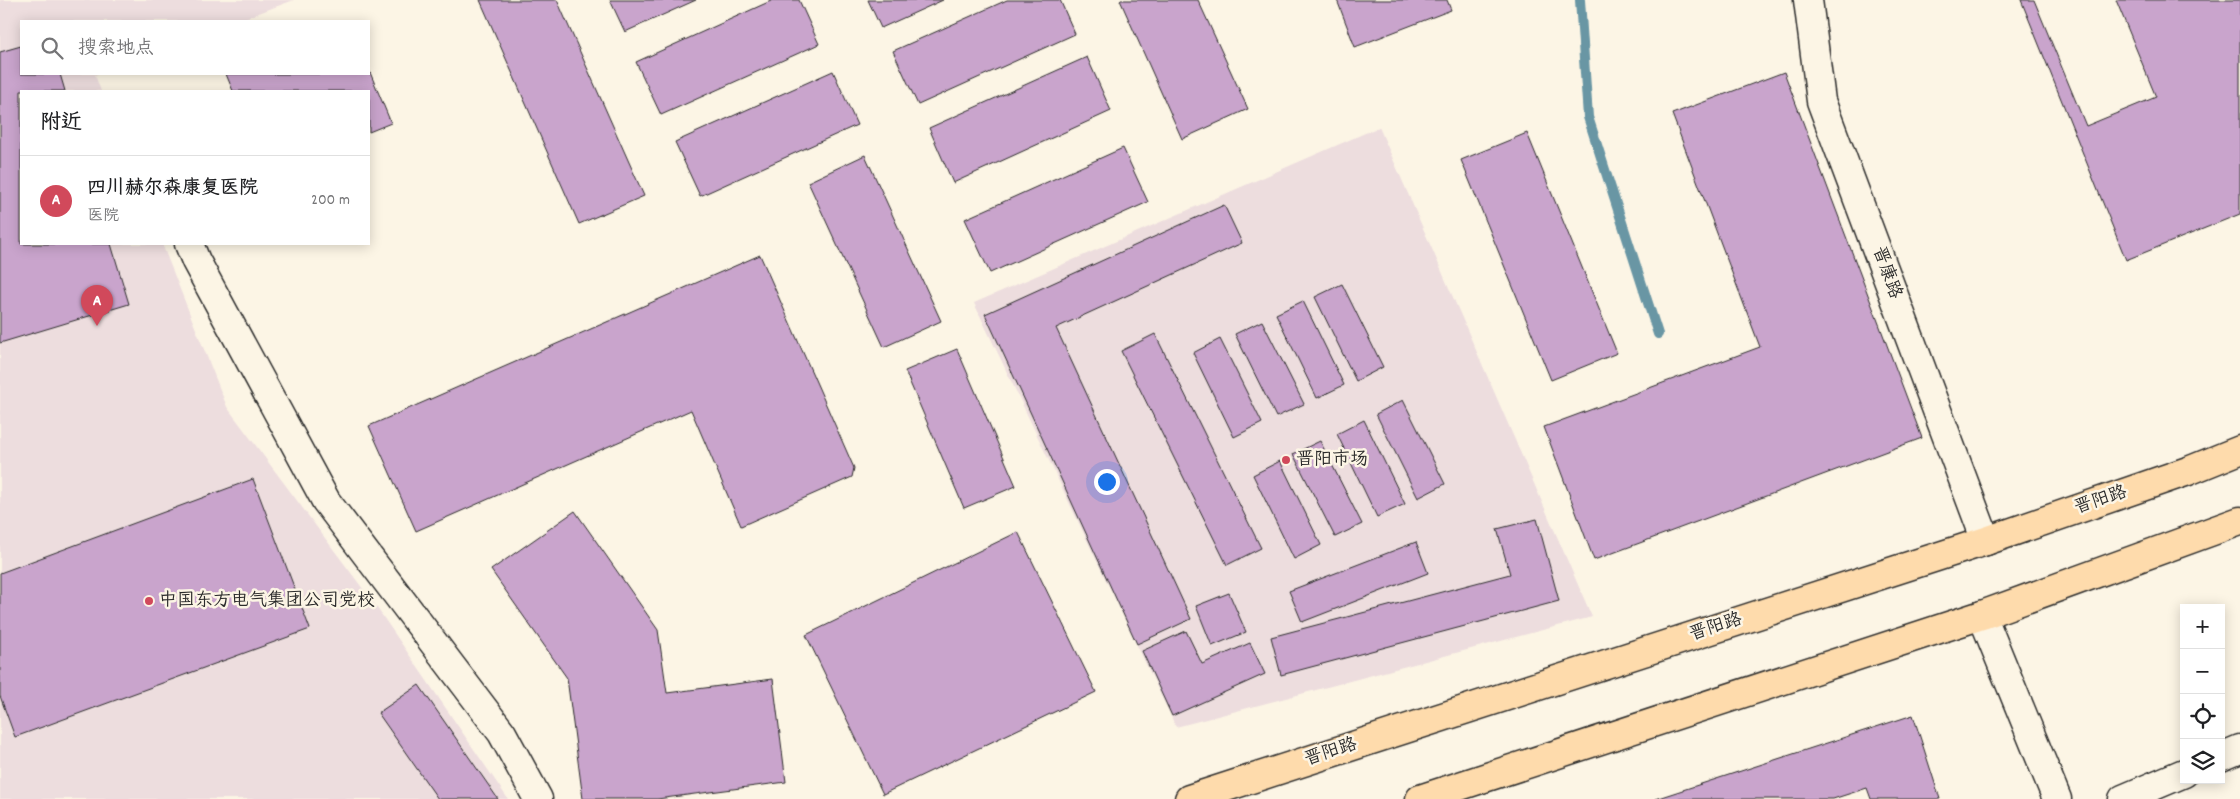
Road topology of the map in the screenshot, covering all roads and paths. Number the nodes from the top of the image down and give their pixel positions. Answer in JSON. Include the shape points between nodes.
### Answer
{"nodes":[{"id":1,"x":1808,"y":0,"type":"edge"},
{"id":2,"x":189,"y":245,"type":"edge"},
{"id":3,"x":2240,"y":450,"type":"edge"},
{"id":4,"x":2240,"y":521,"type":"edge"},
{"id":5,"x":1986,"y":541,"type":"junction"},
{"id":6,"x":1982,"y":615,"type":"junction"},
{"id":7,"x":2240,"y":750,"type":"edge"},
{"id":8,"x":2225,"y":756,"type":"edge"},
{"id":9,"x":2180,"y":775,"type":"edge"},
{"id":10,"x":538,"y":799,"type":"edge"},
{"id":11,"x":1190,"y":799,"type":"edge"},
{"id":12,"x":1420,"y":799,"type":"edge"},
{"id":13,"x":2057,"y":799,"type":"edge"},
{"id":14,"x":2123,"y":799,"type":"edge"}],
"edges":[{"from":1,"to":5,"type":"street","name":"晋康路","via":[[1822,101]]},
{"from":2,"to":10,"type":"street","via":[[326,501],[502,733]]},
{"from":3,"to":5,"type":"main road","name":"晋阳路"},
{"from":4,"to":6,"type":"main road"},
{"from":5,"to":11,"type":"main road","name":"晋阳路"},
{"from":6,"to":12,"type":"main road"},
{"from":6,"to":13,"type":"street"},
{"from":7,"to":8,"type":"street"},
{"from":9,"to":14,"type":"street"}]}
